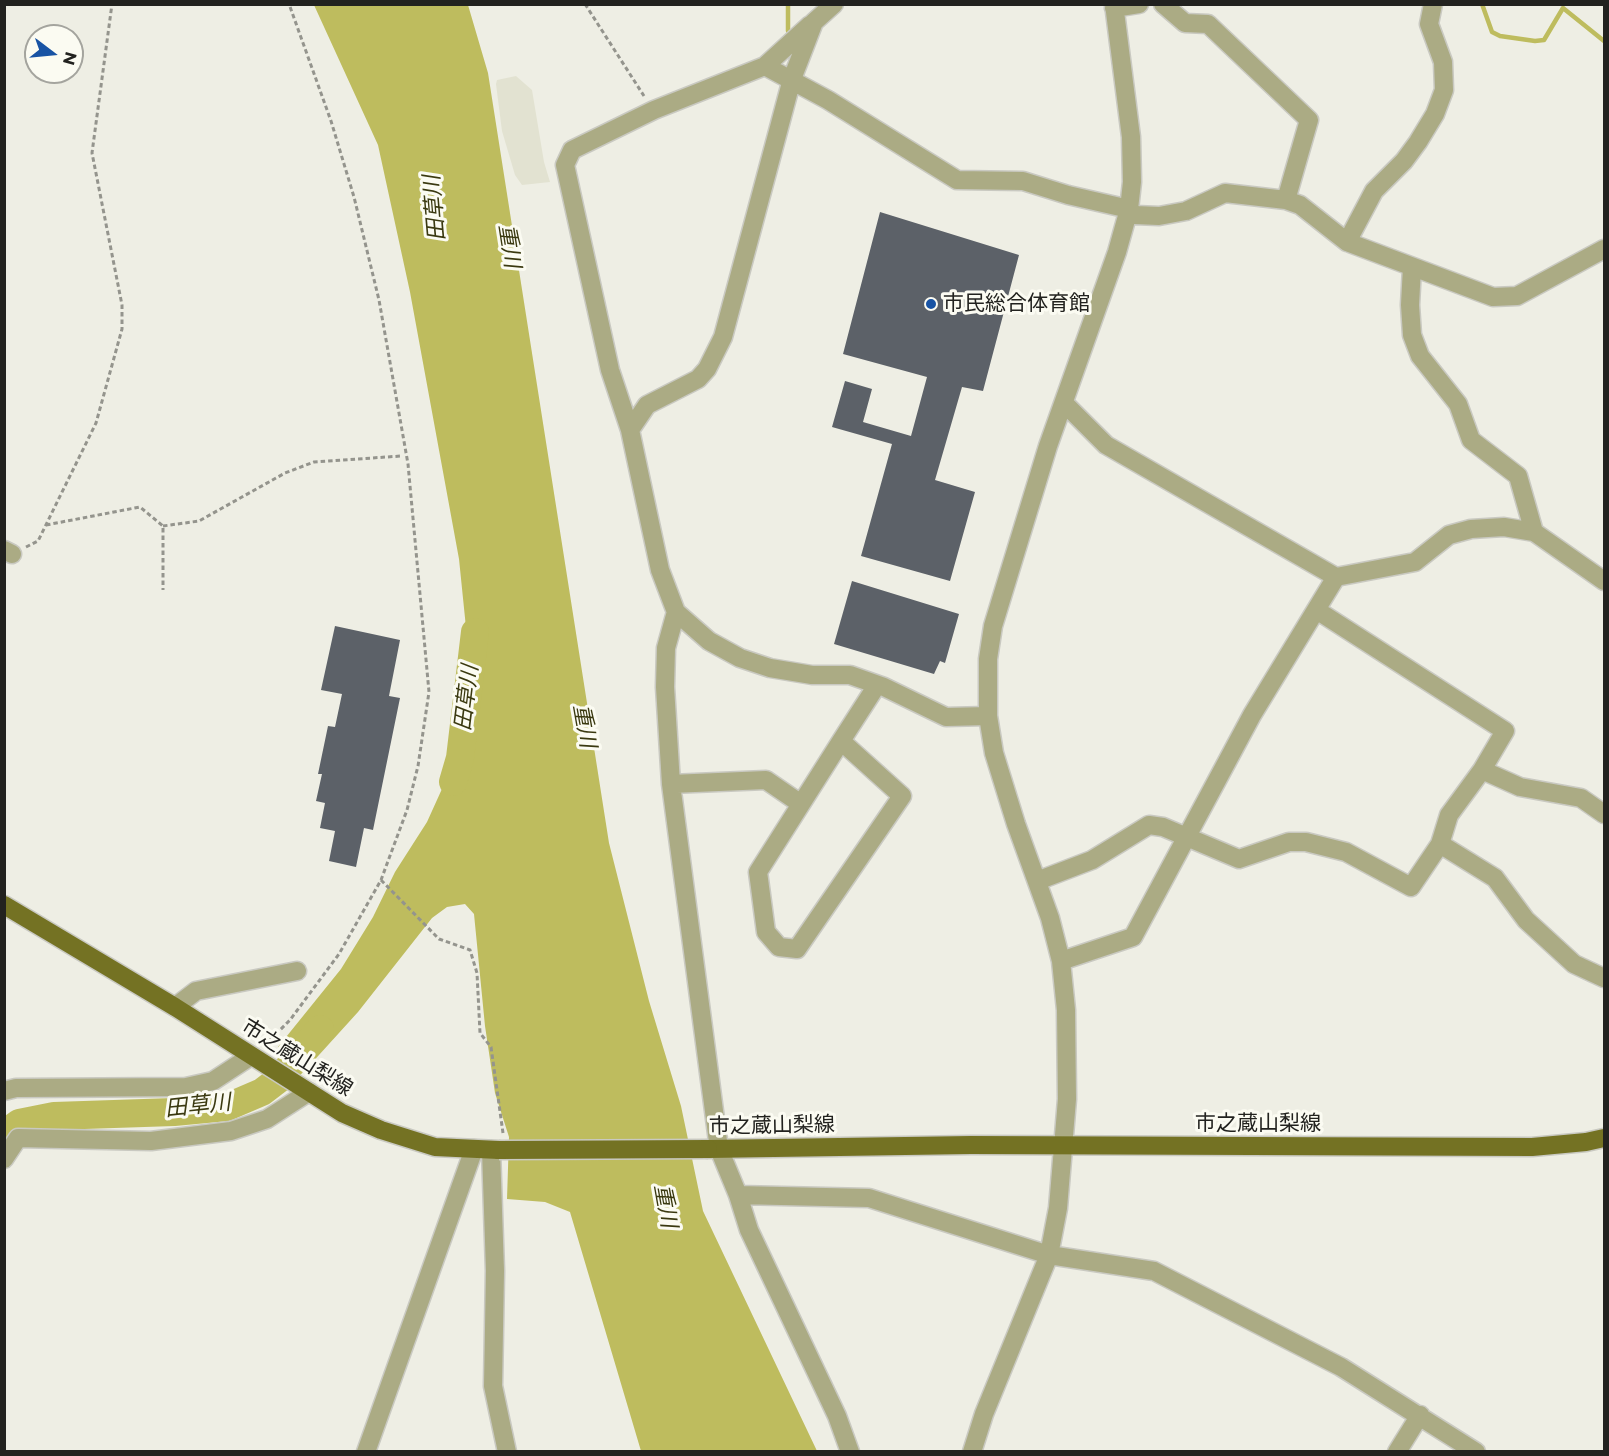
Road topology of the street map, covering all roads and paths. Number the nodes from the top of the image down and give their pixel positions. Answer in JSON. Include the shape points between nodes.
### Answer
{"nodes":[{"id":1,"x":112,"y":4,"type":"edge"},
{"id":2,"x":290,"y":4,"type":"edge"},
{"id":3,"x":585,"y":4,"type":"edge"},
{"id":4,"x":834,"y":4,"type":"edge"},
{"id":5,"x":1139,"y":4,"type":"edge"},
{"id":6,"x":1163,"y":4,"type":"edge"},
{"id":7,"x":1433,"y":4,"type":"edge"},
{"id":8,"x":1114,"y":6,"type":"edge"},
{"id":9,"x":814,"y":22,"type":"junction"},
{"id":10,"x":765,"y":66,"type":"junction"},
{"id":11,"x":792,"y":79,"type":"junction"},
{"id":12,"x":654,"y":110,"type":"junction"},
{"id":13,"x":1286,"y":200,"type":"junction"},
{"id":14,"x":1129,"y":208,"type":"junction"},
{"id":15,"x":1347,"y":242,"type":"junction"},
{"id":16,"x":1605,"y":249,"type":"edge"},
{"id":17,"x":1412,"y":267,"type":"junction"},
{"id":18,"x":1064,"y":403,"type":"junction"},
{"id":19,"x":630,"y":430,"type":"junction"},
{"id":20,"x":401,"y":456,"type":"dead end"},
{"id":21,"x":45,"y":525,"type":"junction"},
{"id":22,"x":163,"y":526,"type":"junction"},
{"id":23,"x":1534,"y":532,"type":"junction"},
{"id":24,"x":8,"y":552,"type":"edge"},
{"id":25,"x":1336,"y":577,"type":"junction"},
{"id":26,"x":1605,"y":581,"type":"edge"},
{"id":27,"x":163,"y":590,"type":"dead end"},
{"id":28,"x":1318,"y":611,"type":"junction"},
{"id":29,"x":676,"y":612,"type":"junction"},
{"id":30,"x":877,"y":685,"type":"junction"},
{"id":31,"x":988,"y":716,"type":"junction"},
{"id":32,"x":841,"y":741,"type":"junction"},
{"id":33,"x":1482,"y":770,"type":"junction"},
{"id":34,"x":671,"y":784,"type":"junction"},
{"id":35,"x":801,"y":804,"type":"junction"},
{"id":36,"x":1605,"y":814,"type":"edge"},
{"id":37,"x":1187,"y":838,"type":"junction"},
{"id":38,"x":1440,"y":844,"type":"junction"},
{"id":39,"x":383,"y":881,"type":"junction"},
{"id":40,"x":1037,"y":882,"type":"junction"},
{"id":41,"x":4,"y":905,"type":"edge"},
{"id":42,"x":1061,"y":961,"type":"junction"},
{"id":43,"x":297,"y":971,"type":"dead end"},
{"id":44,"x":1605,"y":978,"type":"edge"},
{"id":45,"x":175,"y":1007,"type":"junction"},
{"id":46,"x":254,"y":1058,"type":"junction"},
{"id":47,"x":305,"y":1090,"type":"junction"},
{"id":48,"x":4,"y":1091,"type":"edge"},
{"id":49,"x":1605,"y":1138,"type":"edge"},
{"id":50,"x":492,"y":1146,"type":"junction"},
{"id":51,"x":1064,"y":1146,"type":"junction"},
{"id":52,"x":713,"y":1149,"type":"junction"},
{"id":53,"x":4,"y":1159,"type":"edge"},
{"id":54,"x":738,"y":1194,"type":"junction"},
{"id":55,"x":1049,"y":1256,"type":"junction"},
{"id":56,"x":1420,"y":1415,"type":"junction"},
{"id":57,"x":366,"y":1452,"type":"edge"},
{"id":58,"x":507,"y":1452,"type":"edge"},
{"id":59,"x":850,"y":1452,"type":"edge"},
{"id":60,"x":972,"y":1452,"type":"edge"},
{"id":61,"x":1397,"y":1452,"type":"edge"},
{"id":62,"x":1476,"y":1452,"type":"edge"}],
"edges":[{"from":1,"to":21,"type":"path","via":[[92,153],[122,305],[122,329],[96,423]]},
{"from":2,"to":39,"type":"path","via":[[354,197],[379,300],[409,475],[429,692],[418,766]]},
{"from":3,"to":12,"type":"path"},
{"from":4,"to":9,"type":"street"},
{"from":5,"to":8,"type":"street"},
{"from":6,"to":13,"type":"street","via":[[1185,23],[1208,24],[1309,120]]},
{"from":7,"to":15,"type":"street","via":[[1429,24],[1443,62],[1444,90],[1418,142],[1374,191]]},
{"from":8,"to":14,"type":"street","via":[[1131,137]]},
{"from":9,"to":10,"type":"street"},
{"from":9,"to":11,"type":"street"},
{"from":10,"to":11,"type":"street"},
{"from":10,"to":12,"type":"street"},
{"from":11,"to":14,"type":"street","via":[[957,180],[1023,181]]},
{"from":11,"to":19,"type":"street","via":[[723,337],[698,379],[647,405]]},
{"from":12,"to":19,"type":"street","via":[[572,150],[565,165],[610,370]]},
{"from":13,"to":14,"type":"street","via":[[1225,193],[1186,211],[1159,216],[1135,215]]},
{"from":13,"to":15,"type":"street","via":[[1300,205]]},
{"from":14,"to":18,"type":"street"},
{"from":15,"to":17,"type":"street"},
{"from":16,"to":17,"type":"street","via":[[1517,296],[1493,297]]},
{"from":17,"to":23,"type":"street","via":[[1412,335],[1420,356],[1458,404],[1471,440],[1518,476]]},
{"from":18,"to":25,"type":"street","via":[[1106,445]]},
{"from":18,"to":31,"type":"street","via":[[993,626],[988,659]]},
{"from":19,"to":29,"type":"street","via":[[660,570]]},
{"from":20,"to":22,"type":"path","via":[[314,462],[285,473],[199,521]]},
{"from":21,"to":22,"type":"path","via":[[140,507]]},
{"from":21,"to":24,"type":"path","via":[[38,541]]},
{"from":22,"to":27,"type":"path"},
{"from":23,"to":25,"type":"street","via":[[1504,527],[1471,529],[1449,535],[1415,562]]},
{"from":23,"to":26,"type":"street"},
{"from":25,"to":28,"type":"street"},
{"from":28,"to":33,"type":"street","via":[[1505,731]]},
{"from":28,"to":37,"type":"street","via":[[1287,654]]},
{"from":29,"to":30,"type":"street","via":[[709,641],[740,658],[812,675],[850,675]]},
{"from":29,"to":34,"type":"street","via":[[666,648]]},
{"from":30,"to":31,"type":"street","via":[[946,717]]},
{"from":30,"to":32,"type":"street"},
{"from":31,"to":40,"type":"street","via":[[1002,781]]},
{"from":32,"to":35,"type":"street"},
{"from":32,"to":35,"type":"street","via":[[902,796],[796,949],[779,947],[766,932],[758,872]]},
{"from":33,"to":36,"type":"street","via":[[1520,787],[1581,798]]},
{"from":33,"to":38,"type":"street","via":[[1449,815]]},
{"from":34,"to":35,"type":"street","via":[[766,780]]},
{"from":34,"to":52,"type":"street"},
{"from":37,"to":38,"type":"street","via":[[1239,859],[1289,842],[1306,842],[1347,852],[1411,887]]},
{"from":37,"to":40,"type":"street","via":[[1149,825],[1092,860]]},
{"from":37,"to":42,"type":"street","via":[[1133,937]]},
{"from":38,"to":44,"type":"street","via":[[1495,878],[1526,920],[1575,964]]},
{"from":39,"to":46,"type":"path","via":[[339,954],[290,1020]]},
{"from":39,"to":50,"type":"path","via":[[439,939],[470,950],[477,973],[480,1033],[491,1047]]},
{"from":40,"to":42,"type":"street"},
{"from":41,"to":45,"type":"main road","name":"市之蔵山梨線"},
{"from":42,"to":51,"type":"street","via":[[1066,1010]]},
{"from":43,"to":45,"type":"street","via":[[196,991]]},
{"from":45,"to":46,"type":"main road","name":"市之蔵山梨線"},
{"from":46,"to":47,"type":"main road","name":"市之蔵山梨線"},
{"from":46,"to":48,"type":"street","via":[[213,1081],[186,1087]]},
{"from":47,"to":50,"type":"main road","name":"市之蔵山梨線","via":[[381,1131],[435,1147]]},
{"from":47,"to":53,"type":"street","via":[[267,1119],[231,1131],[151,1141],[18,1138]]},
{"from":49,"to":51,"type":"main road","name":"市之蔵山梨線","via":[[1532,1147]]},
{"from":50,"to":52,"type":"main road","name":"市之蔵山梨線","bridge":true},
{"from":50,"to":57,"type":"street"},
{"from":50,"to":58,"type":"street","via":[[493,1386]]},
{"from":51,"to":52,"type":"main road","name":"市之蔵山梨線"},
{"from":51,"to":55,"type":"street"},
{"from":52,"to":54,"type":"street"},
{"from":54,"to":55,"type":"street","via":[[868,1198]]},
{"from":54,"to":59,"type":"street","via":[[749,1230],[837,1416]]},
{"from":55,"to":56,"type":"street","via":[[1154,1271],[1341,1367]]},
{"from":55,"to":60,"type":"street"},
{"from":56,"to":61,"type":"street"},
{"from":56,"to":62,"type":"street"}]}
